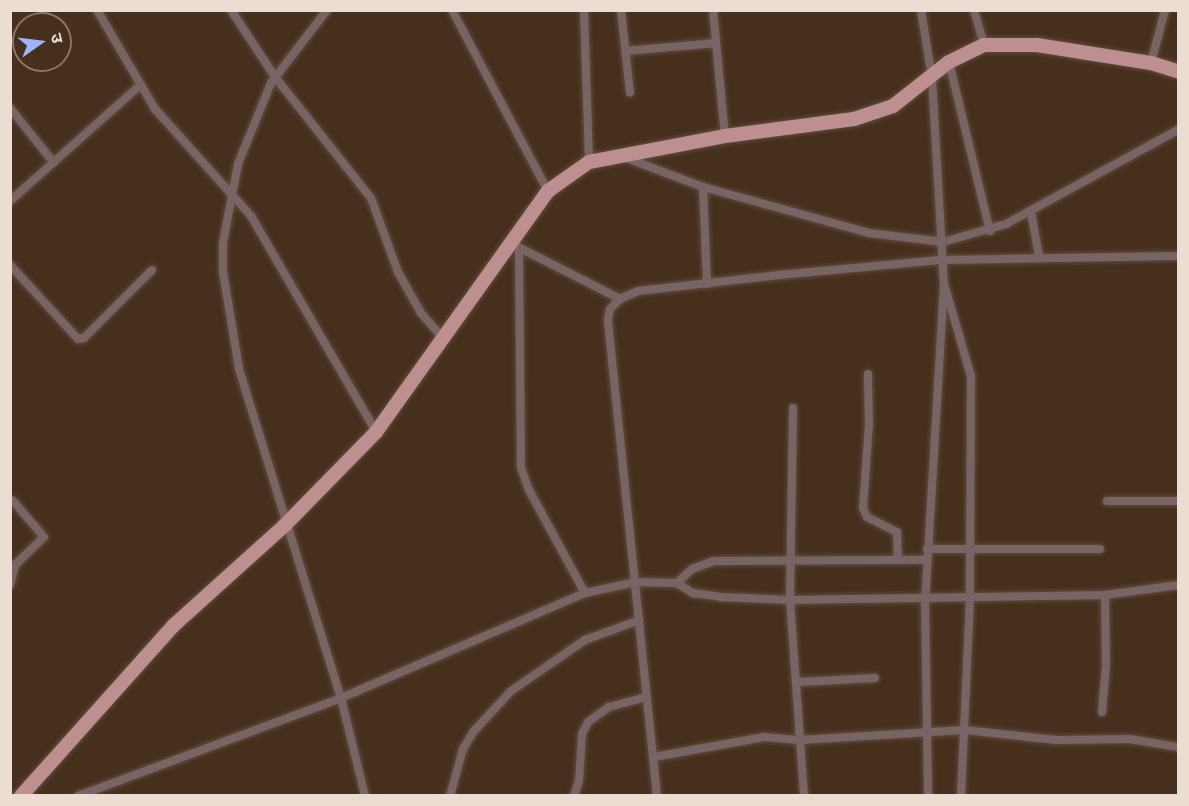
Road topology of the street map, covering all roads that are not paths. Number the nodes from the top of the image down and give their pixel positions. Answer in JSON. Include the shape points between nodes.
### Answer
{"nodes":[{"id":1,"x":97,"y":10,"type":"edge"},
{"id":2,"x":231,"y":10,"type":"edge"},
{"id":3,"x":327,"y":10,"type":"edge"},
{"id":4,"x":452,"y":10,"type":"edge"},
{"id":5,"x":584,"y":10,"type":"edge"},
{"id":6,"x":621,"y":10,"type":"edge"},
{"id":7,"x":713,"y":10,"type":"edge"},
{"id":8,"x":921,"y":10,"type":"edge"},
{"id":9,"x":974,"y":10,"type":"edge"},
{"id":10,"x":1165,"y":10,"type":"edge"},
{"id":11,"x":716,"y":43,"type":"junction"},
{"id":12,"x":984,"y":45,"type":"junction"},
{"id":13,"x":626,"y":51,"type":"junction"},
{"id":14,"x":949,"y":62,"type":"junction"},
{"id":15,"x":1150,"y":63,"type":"junction"},
{"id":16,"x":1179,"y":71,"type":"edge"},
{"id":17,"x":275,"y":77,"type":"junction"},
{"id":18,"x":932,"y":78,"type":"junction"},
{"id":19,"x":139,"y":86,"type":"junction"},
{"id":20,"x":630,"y":93,"type":"dead end"},
{"id":21,"x":10,"y":108,"type":"edge"},
{"id":22,"x":1179,"y":130,"type":"edge"},
{"id":23,"x":725,"y":136,"type":"junction"},
{"id":24,"x":624,"y":157,"type":"junction"},
{"id":25,"x":589,"y":162,"type":"junction"},
{"id":26,"x":54,"y":163,"type":"junction"},
{"id":27,"x":703,"y":187,"type":"junction"},
{"id":28,"x":548,"y":191,"type":"junction"},
{"id":29,"x":232,"y":195,"type":"junction"},
{"id":30,"x":10,"y":201,"type":"edge"},
{"id":31,"x":1031,"y":212,"type":"junction"},
{"id":32,"x":990,"y":231,"type":"junction"},
{"id":33,"x":943,"y":242,"type":"junction"},
{"id":34,"x":514,"y":245,"type":"junction"},
{"id":35,"x":1038,"y":256,"type":"junction"},
{"id":36,"x":1179,"y":256,"type":"edge"},
{"id":37,"x":942,"y":260,"type":"junction"},
{"id":38,"x":10,"y":265,"type":"edge"},
{"id":39,"x":152,"y":270,"type":"dead end"},
{"id":40,"x":707,"y":284,"type":"junction"},
{"id":41,"x":944,"y":284,"type":"junction"},
{"id":42,"x":620,"y":299,"type":"junction"},
{"id":43,"x":444,"y":340,"type":"junction"},
{"id":44,"x":867,"y":374,"type":"dead end"},
{"id":45,"x":793,"y":408,"type":"dead end"},
{"id":46,"x":375,"y":432,"type":"junction"},
{"id":47,"x":13,"y":501,"type":"dead end"},
{"id":48,"x":1107,"y":501,"type":"dead end"},
{"id":49,"x":1179,"y":501,"type":"edge"},
{"id":50,"x":285,"y":525,"type":"junction"},
{"id":51,"x":927,"y":549,"type":"junction"},
{"id":52,"x":1100,"y":549,"type":"dead end"},
{"id":53,"x":970,"y":552,"type":"junction"},
{"id":54,"x":791,"y":559,"type":"junction"},
{"id":55,"x":898,"y":560,"type":"junction"},
{"id":56,"x":926,"y":560,"type":"junction"},
{"id":57,"x":636,"y":582,"type":"junction"},
{"id":58,"x":678,"y":583,"type":"junction"},
{"id":59,"x":10,"y":585,"type":"edge"},
{"id":60,"x":1179,"y":585,"type":"edge"},
{"id":61,"x":585,"y":593,"type":"junction"},
{"id":62,"x":1105,"y":594,"type":"junction"},
{"id":63,"x":970,"y":598,"type":"junction"},
{"id":64,"x":790,"y":600,"type":"junction"},
{"id":65,"x":925,"y":600,"type":"junction"},
{"id":66,"x":639,"y":620,"type":"junction"},
{"id":67,"x":875,"y":678,"type":"dead end"},
{"id":68,"x":799,"y":682,"type":"junction"},
{"id":69,"x":647,"y":697,"type":"junction"},
{"id":70,"x":341,"y":698,"type":"junction"},
{"id":71,"x":1102,"y":712,"type":"dead end"},
{"id":72,"x":964,"y":730,"type":"junction"},
{"id":73,"x":927,"y":732,"type":"junction"},
{"id":74,"x":800,"y":740,"type":"junction"},
{"id":75,"x":1179,"y":747,"type":"edge"},
{"id":76,"x":654,"y":757,"type":"junction"},
{"id":77,"x":453,"y":794,"type":"edge"},
{"id":78,"x":21,"y":795,"type":"edge"},
{"id":79,"x":78,"y":795,"type":"edge"},
{"id":80,"x":365,"y":795,"type":"edge"},
{"id":81,"x":574,"y":795,"type":"edge"},
{"id":82,"x":657,"y":795,"type":"edge"},
{"id":83,"x":804,"y":795,"type":"edge"},
{"id":84,"x":928,"y":795,"type":"edge"},
{"id":85,"x":961,"y":795,"type":"edge"}],
"edges":[{"from":1,"to":19,"type":"street"},
{"from":2,"to":17,"type":"street"},
{"from":3,"to":17,"type":"street"},
{"from":4,"to":28,"type":"street"},
{"from":5,"to":25,"type":"street"},
{"from":6,"to":13,"type":"street"},
{"from":7,"to":11,"type":"street"},
{"from":8,"to":18,"type":"street"},
{"from":9,"to":12,"type":"street"},
{"from":10,"to":15,"type":"street"},
{"from":11,"to":13,"type":"street"},
{"from":11,"to":23,"type":"street"},
{"from":12,"to":14,"type":"main road"},
{"from":12,"to":15,"type":"main road","via":[[1037,45]]},
{"from":13,"to":20,"type":"street"},
{"from":14,"to":18,"type":"main road"},
{"from":14,"to":32,"type":"street"},
{"from":15,"to":16,"type":"main road"},
{"from":17,"to":29,"type":"street","via":[[238,164]]},
{"from":17,"to":43,"type":"street","via":[[371,198],[398,272],[421,313]]},
{"from":18,"to":23,"type":"main road","via":[[892,106],[854,119]]},
{"from":18,"to":33,"type":"street"},
{"from":19,"to":26,"type":"street"},
{"from":19,"to":29,"type":"street"},
{"from":21,"to":26,"type":"street"},
{"from":22,"to":31,"type":"street"},
{"from":23,"to":24,"type":"main road"},
{"from":24,"to":25,"type":"main road"},
{"from":24,"to":27,"type":"street"},
{"from":25,"to":28,"type":"main road"},
{"from":26,"to":30,"type":"street"},
{"from":27,"to":33,"type":"street","via":[[869,233]]},
{"from":27,"to":40,"type":"street"},
{"from":28,"to":34,"type":"main road"},
{"from":29,"to":46,"type":"street","via":[[251,216]]},
{"from":29,"to":50,"type":"street","via":[[223,243],[225,305],[239,369]]},
{"from":31,"to":32,"type":"street"},
{"from":31,"to":35,"type":"street"},
{"from":32,"to":33,"type":"street"},
{"from":33,"to":37,"type":"street"},
{"from":34,"to":42,"type":"street"},
{"from":34,"to":43,"type":"main road"},
{"from":34,"to":61,"type":"street","via":[[521,468]]},
{"from":35,"to":36,"type":"street"},
{"from":35,"to":37,"type":"street"},
{"from":37,"to":40,"type":"street"},
{"from":37,"to":41,"type":"street"},
{"from":38,"to":39,"type":"street","via":[[78,339],[84,338]]},
{"from":40,"to":42,"type":"street","via":[[638,291]]},
{"from":41,"to":51,"type":"street"},
{"from":41,"to":53,"type":"street","via":[[971,376]]},
{"from":42,"to":57,"type":"street","via":[[610,309],[608,320]]},
{"from":43,"to":46,"type":"main road"},
{"from":44,"to":55,"type":"street","via":[[869,424],[863,508],[867,517],[897,532]]},
{"from":45,"to":54,"type":"street"},
{"from":46,"to":50,"type":"main road"},
{"from":47,"to":59,"type":"street","via":[[44,538],[15,565]]},
{"from":48,"to":49,"type":"street"},
{"from":50,"to":70,"type":"street"},
{"from":50,"to":78,"type":"main road","via":[[174,625]]},
{"from":51,"to":53,"type":"street"},
{"from":51,"to":56,"type":"street"},
{"from":52,"to":53,"type":"street"},
{"from":53,"to":63,"type":"street"},
{"from":54,"to":55,"type":"street"},
{"from":54,"to":58,"type":"street","via":[[714,561],[692,569]]},
{"from":54,"to":64,"type":"street"},
{"from":55,"to":56,"type":"street"},
{"from":56,"to":65,"type":"street"},
{"from":57,"to":58,"type":"street"},
{"from":57,"to":61,"type":"street"},
{"from":57,"to":66,"type":"street"},
{"from":58,"to":64,"type":"street","via":[[693,593]]},
{"from":60,"to":62,"type":"street"},
{"from":61,"to":70,"type":"street"},
{"from":62,"to":63,"type":"street"},
{"from":62,"to":71,"type":"street"},
{"from":63,"to":65,"type":"street"},
{"from":63,"to":72,"type":"street"},
{"from":64,"to":65,"type":"street"},
{"from":64,"to":68,"type":"street"},
{"from":65,"to":73,"type":"street"},
{"from":66,"to":69,"type":"street"},
{"from":66,"to":77,"type":"street","via":[[585,640],[512,691],[474,731],[464,749]]},
{"from":67,"to":68,"type":"street"},
{"from":68,"to":74,"type":"street"},
{"from":69,"to":76,"type":"street"},
{"from":69,"to":81,"type":"street","via":[[609,706],[588,722],[582,734],[579,781]]},
{"from":70,"to":79,"type":"street"},
{"from":70,"to":80,"type":"street"},
{"from":72,"to":73,"type":"street"},
{"from":72,"to":75,"type":"street","via":[[1056,740],[1130,739]]},
{"from":72,"to":85,"type":"street"},
{"from":73,"to":74,"type":"street"},
{"from":73,"to":84,"type":"street"},
{"from":74,"to":76,"type":"street","via":[[765,737]]},
{"from":74,"to":83,"type":"street"},
{"from":76,"to":82,"type":"street"}]}
